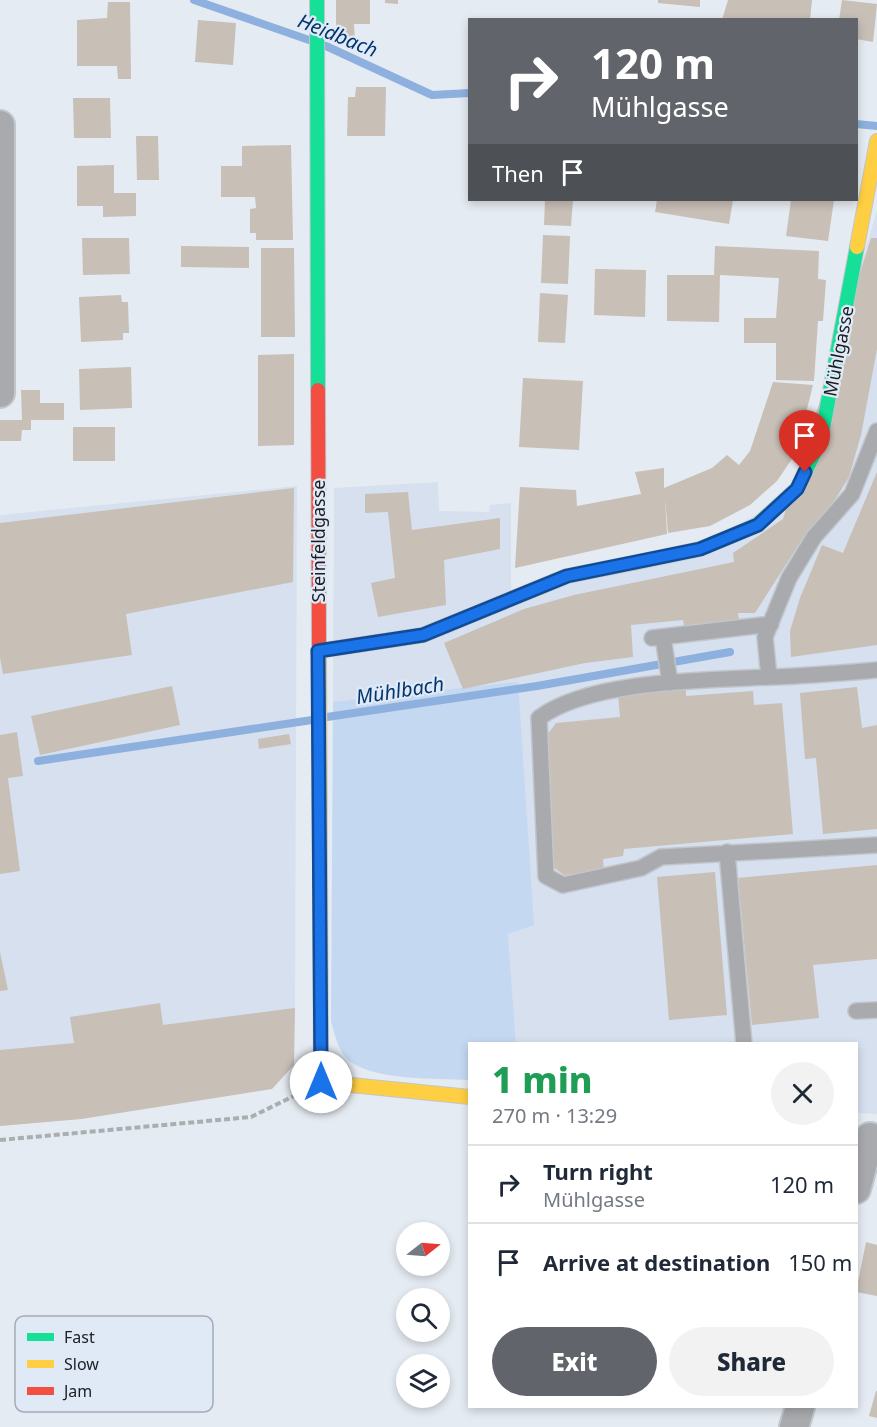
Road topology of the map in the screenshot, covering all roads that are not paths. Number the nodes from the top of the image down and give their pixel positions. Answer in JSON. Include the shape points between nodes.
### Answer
{"nodes":[{"id":1,"x":317,"y":0,"type":"edge"},
{"id":2,"x":0,"y":125,"type":"edge"},
{"id":3,"x":877,"y":141,"type":"edge"},
{"id":4,"x":871,"y":211,"type":"edge"},
{"id":5,"x":1,"y":323,"type":"edge"},
{"id":6,"x":0,"y":393,"type":"edge"},
{"id":7,"x":877,"y":431,"type":"edge"},
{"id":8,"x":768,"y":630,"type":"junction"},
{"id":9,"x":318,"y":651,"type":"junction"},
{"id":10,"x":877,"y":670,"type":"edge"},
{"id":11,"x":769,"y":677,"type":"junction"},
{"id":12,"x":669,"y":678,"type":"junction"},
{"id":13,"x":877,"y":845,"type":"edge"},
{"id":14,"x":727,"y":852,"type":"junction"},
{"id":15,"x":877,"y":1010,"type":"edge"},
{"id":16,"x":855,"y":1011,"type":"dead end"},
{"id":17,"x":744,"y":1042,"type":"edge"},
{"id":18,"x":468,"y":1097,"type":"edge"},
{"id":19,"x":868,"y":1137,"type":"edge"},
{"id":20,"x":858,"y":1180,"type":"edge"},
{"id":21,"x":800,"y":1408,"type":"edge"},
{"id":22,"x":794,"y":1427,"type":"edge"}],
"edges":[{"from":1,"to":9,"type":"street","name":"Steinfeldgasse"},
{"from":2,"to":5,"type":"street"},
{"from":3,"to":4,"type":"street","name":"Mühlgasse"},
{"from":4,"to":9,"type":"street","name":"Mühlgasse","via":[[821,439],[797,489],[758,525],[700,549],[567,576],[423,635]]},
{"from":5,"to":6,"type":"street"},
{"from":7,"to":8,"type":"lane","via":[[852,494],[814,537],[789,578]]},
{"from":8,"to":11,"type":"lane"},
{"from":8,"to":12,"type":"lane","via":[[658,637]]},
{"from":9,"to":18,"type":"street","name":"Steinfeldgasse","via":[[321,1082]]},
{"from":10,"to":11,"type":"lane"},
{"from":11,"to":12,"type":"lane"},
{"from":12,"to":14,"type":"lane","via":[[594,693],[555,706],[539,718],[546,876],[563,885],[641,868],[661,857]]},
{"from":13,"to":14,"type":"lane"},
{"from":14,"to":17,"type":"lane"},
{"from":15,"to":16,"type":"lane"},
{"from":19,"to":20,"type":"street"},
{"from":21,"to":22,"type":"street"}]}
